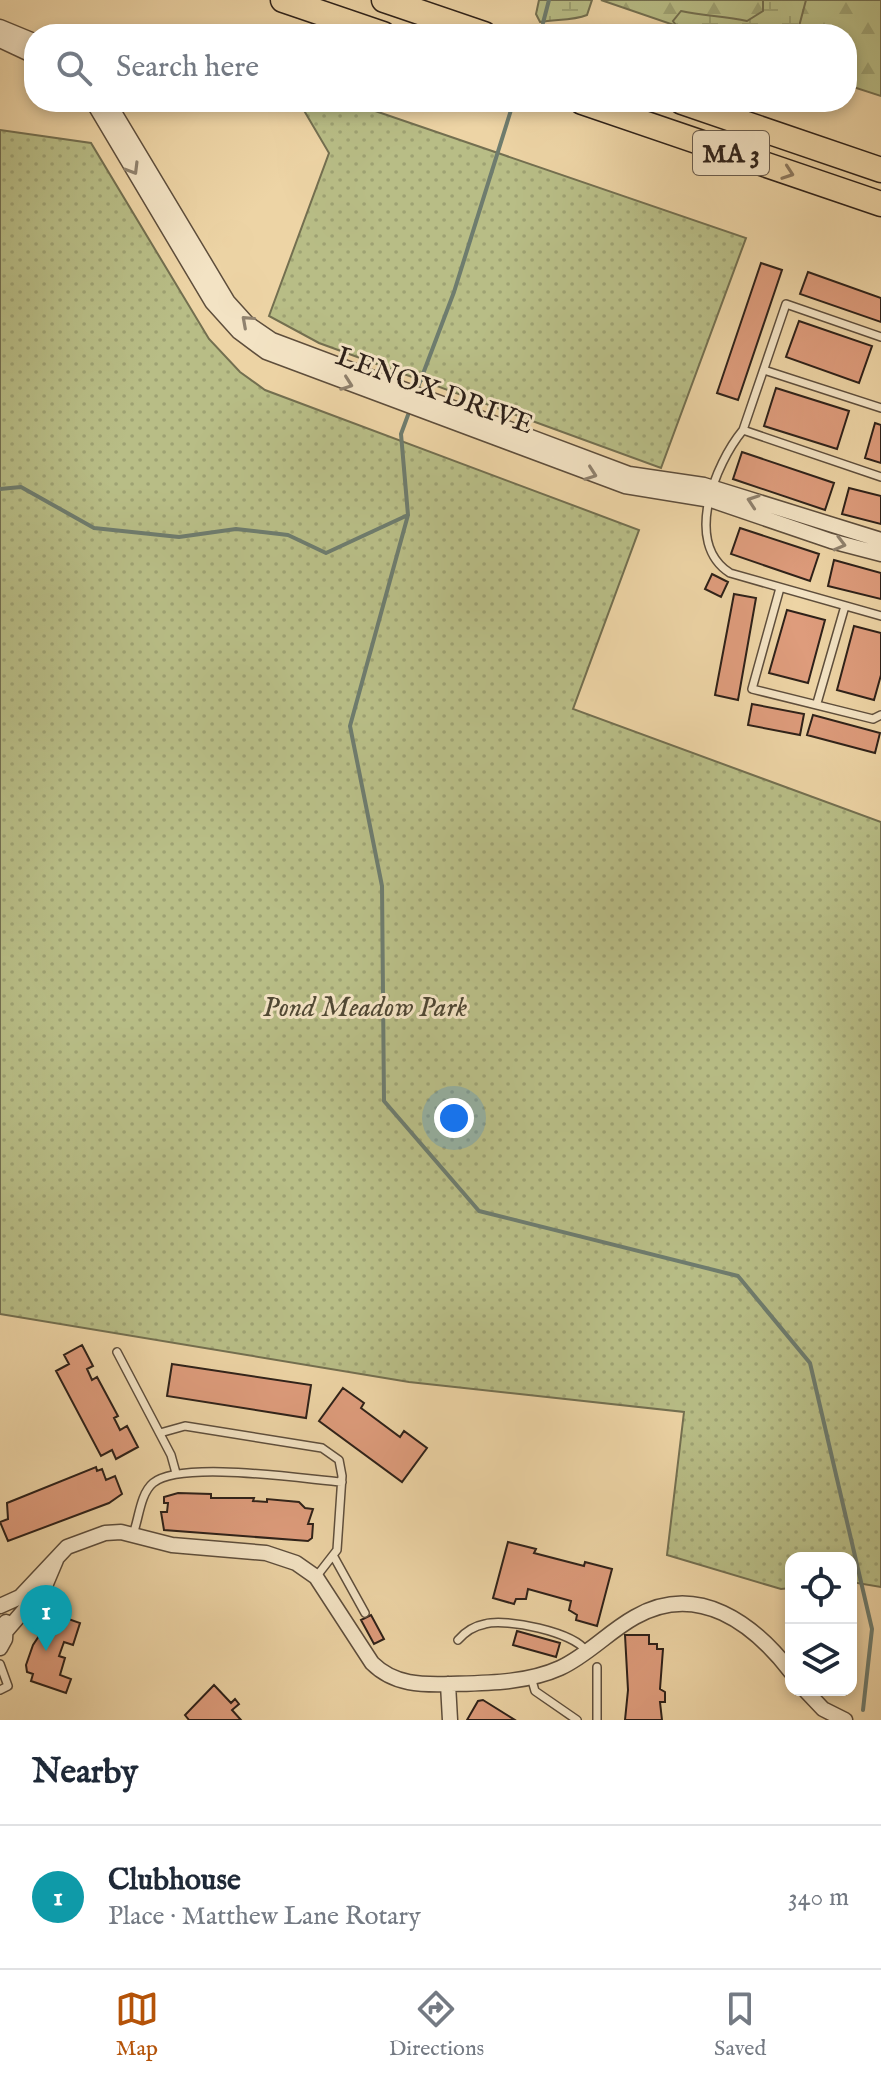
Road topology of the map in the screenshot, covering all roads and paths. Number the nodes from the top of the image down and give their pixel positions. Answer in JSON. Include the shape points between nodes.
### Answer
{"nodes":[{"id":1,"x":283,"y":0,"type":"edge"},
{"id":2,"x":384,"y":0,"type":"edge"},
{"id":3,"x":354,"y":24,"type":"edge"},
{"id":4,"x":455,"y":24,"type":"edge"},
{"id":5,"x":0,"y":27,"type":"edge"},
{"id":6,"x":24,"y":37,"type":"edge"},
{"id":7,"x":0,"y":40,"type":"edge"},
{"id":8,"x":24,"y":51,"type":"edge"},
{"id":9,"x":103,"y":112,"type":"edge"},
{"id":10,"x":110,"y":112,"type":"edge"},
{"id":11,"x":611,"y":112,"type":"edge"},
{"id":12,"x":711,"y":112,"type":"edge"},
{"id":13,"x":112,"y":121,"type":"junction"},
{"id":14,"x":881,"y":170,"type":"edge"},
{"id":15,"x":881,"y":204,"type":"edge"},
{"id":16,"x":881,"y":337,"type":"edge"},
{"id":17,"x":764,"y":370,"type":"junction"},
{"id":18,"x":881,"y":408,"type":"edge"},
{"id":19,"x":743,"y":430,"type":"junction"},
{"id":20,"x":881,"y":477,"type":"edge"},
{"id":21,"x":713,"y":494,"type":"junction"},
{"id":22,"x":881,"y":540,"type":"edge"},
{"id":23,"x":881,"y":554,"type":"edge"},
{"id":24,"x":780,"y":588,"type":"junction"},
{"id":25,"x":845,"y":606,"type":"junction"},
{"id":26,"x":881,"y":616,"type":"edge"},
{"id":27,"x":817,"y":703,"type":"junction"},
{"id":28,"x":881,"y":715,"type":"edge"},
{"id":29,"x":117,"y":1352,"type":"dead end"},
{"id":30,"x":160,"y":1433,"type":"junction"},
{"id":31,"x":176,"y":1473,"type":"junction"},
{"id":32,"x":342,"y":1482,"type":"junction"},
{"id":33,"x":132,"y":1536,"type":"junction"},
{"id":34,"x":334,"y":1557,"type":"junction"},
{"id":35,"x":56,"y":1559,"type":"junction"},
{"id":36,"x":316,"y":1577,"type":"junction"},
{"id":37,"x":0,"y":1609,"type":"edge"},
{"id":38,"x":365,"y":1613,"type":"dead end"},
{"id":39,"x":7,"y":1630,"type":"junction"},
{"id":40,"x":458,"y":1640,"type":"dead end"},
{"id":41,"x":0,"y":1648,"type":"edge"},
{"id":42,"x":587,"y":1653,"type":"junction"},
{"id":43,"x":0,"y":1664,"type":"edge"},
{"id":44,"x":785,"y":1665,"type":"edge"},
{"id":45,"x":597,"y":1667,"type":"dead end"},
{"id":46,"x":531,"y":1677,"type":"junction"},
{"id":47,"x":448,"y":1684,"type":"junction"},
{"id":48,"x":0,"y":1690,"type":"edge"},
{"id":49,"x":811,"y":1696,"type":"edge"},
{"id":50,"x":450,"y":1720,"type":"edge"},
{"id":51,"x":577,"y":1720,"type":"edge"},
{"id":52,"x":597,"y":1720,"type":"edge"},
{"id":53,"x":845,"y":1720,"type":"edge"}],
"edges":[{"from":1,"to":3,"type":"highway"},
{"from":2,"to":4,"type":"highway"},
{"from":5,"to":6,"type":"street"},
{"from":7,"to":8,"type":"street"},
{"from":9,"to":13,"type":"street","name":"LENOX DRIVE"},
{"from":10,"to":13,"type":"street","name":"LENOX DRIVE"},
{"from":11,"to":15,"type":"highway","number":"MA 3","one_way":true},
{"from":12,"to":14,"type":"highway","number":"MA 3"},
{"from":13,"to":21,"type":"street","name":"LENOX DRIVE","via":[[205,276],[247,323],[303,361],[559,455],[636,489]]},
{"from":16,"to":17,"type":"lane","via":[[786,304]]},
{"from":17,"to":18,"type":"lane"},
{"from":17,"to":19,"type":"lane"},
{"from":19,"to":20,"type":"lane"},
{"from":19,"to":21,"type":"lane","via":[[729,447]]},
{"from":22,"to":21,"type":"street","name":"LENOX DRIVE","one_way":true},
{"from":21,"to":23,"type":"street","name":"LENOX DRIVE","one_way":true,"via":[[831,541]]},
{"from":21,"to":24,"type":"lane","via":[[704,528],[718,566]]},
{"from":24,"to":25,"type":"lane"},
{"from":24,"to":27,"type":"lane","via":[[752,689]]},
{"from":25,"to":26,"type":"lane"},
{"from":25,"to":27,"type":"lane"},
{"from":27,"to":28,"type":"lane","via":[[873,719]]},
{"from":29,"to":30,"type":"lane"},
{"from":30,"to":31,"type":"lane"},
{"from":30,"to":32,"type":"lane","via":[[185,1426],[322,1448],[339,1460]]},
{"from":31,"to":32,"type":"lane"},
{"from":31,"to":33,"type":"lane","via":[[148,1488]]},
{"from":32,"to":34,"type":"lane"},
{"from":33,"to":35,"type":"street","via":[[105,1533],[67,1547]]},
{"from":33,"to":36,"type":"street","via":[[274,1554]]},
{"from":34,"to":36,"type":"lane"},
{"from":34,"to":38,"type":"lane"},
{"from":35,"to":37,"type":"street","via":[[20,1597]]},
{"from":35,"to":39,"type":"street","via":[[45,1586]]},
{"from":36,"to":47,"type":"street","via":[[377,1667],[404,1682]]},
{"from":37,"to":39,"type":"street"},
{"from":39,"to":41,"type":"street"},
{"from":40,"to":42,"type":"lane","via":[[481,1624],[504,1622],[573,1638]]},
{"from":42,"to":44,"type":"street","via":[[644,1612],[697,1605],[741,1621]]},
{"from":42,"to":46,"type":"street"},
{"from":43,"to":48,"type":"lane","via":[[8,1686]]},
{"from":45,"to":52,"type":"lane"},
{"from":46,"to":47,"type":"street"},
{"from":46,"to":51,"type":"lane","via":[[539,1695]]},
{"from":47,"to":50,"type":"street"},
{"from":49,"to":53,"type":"street"}]}
